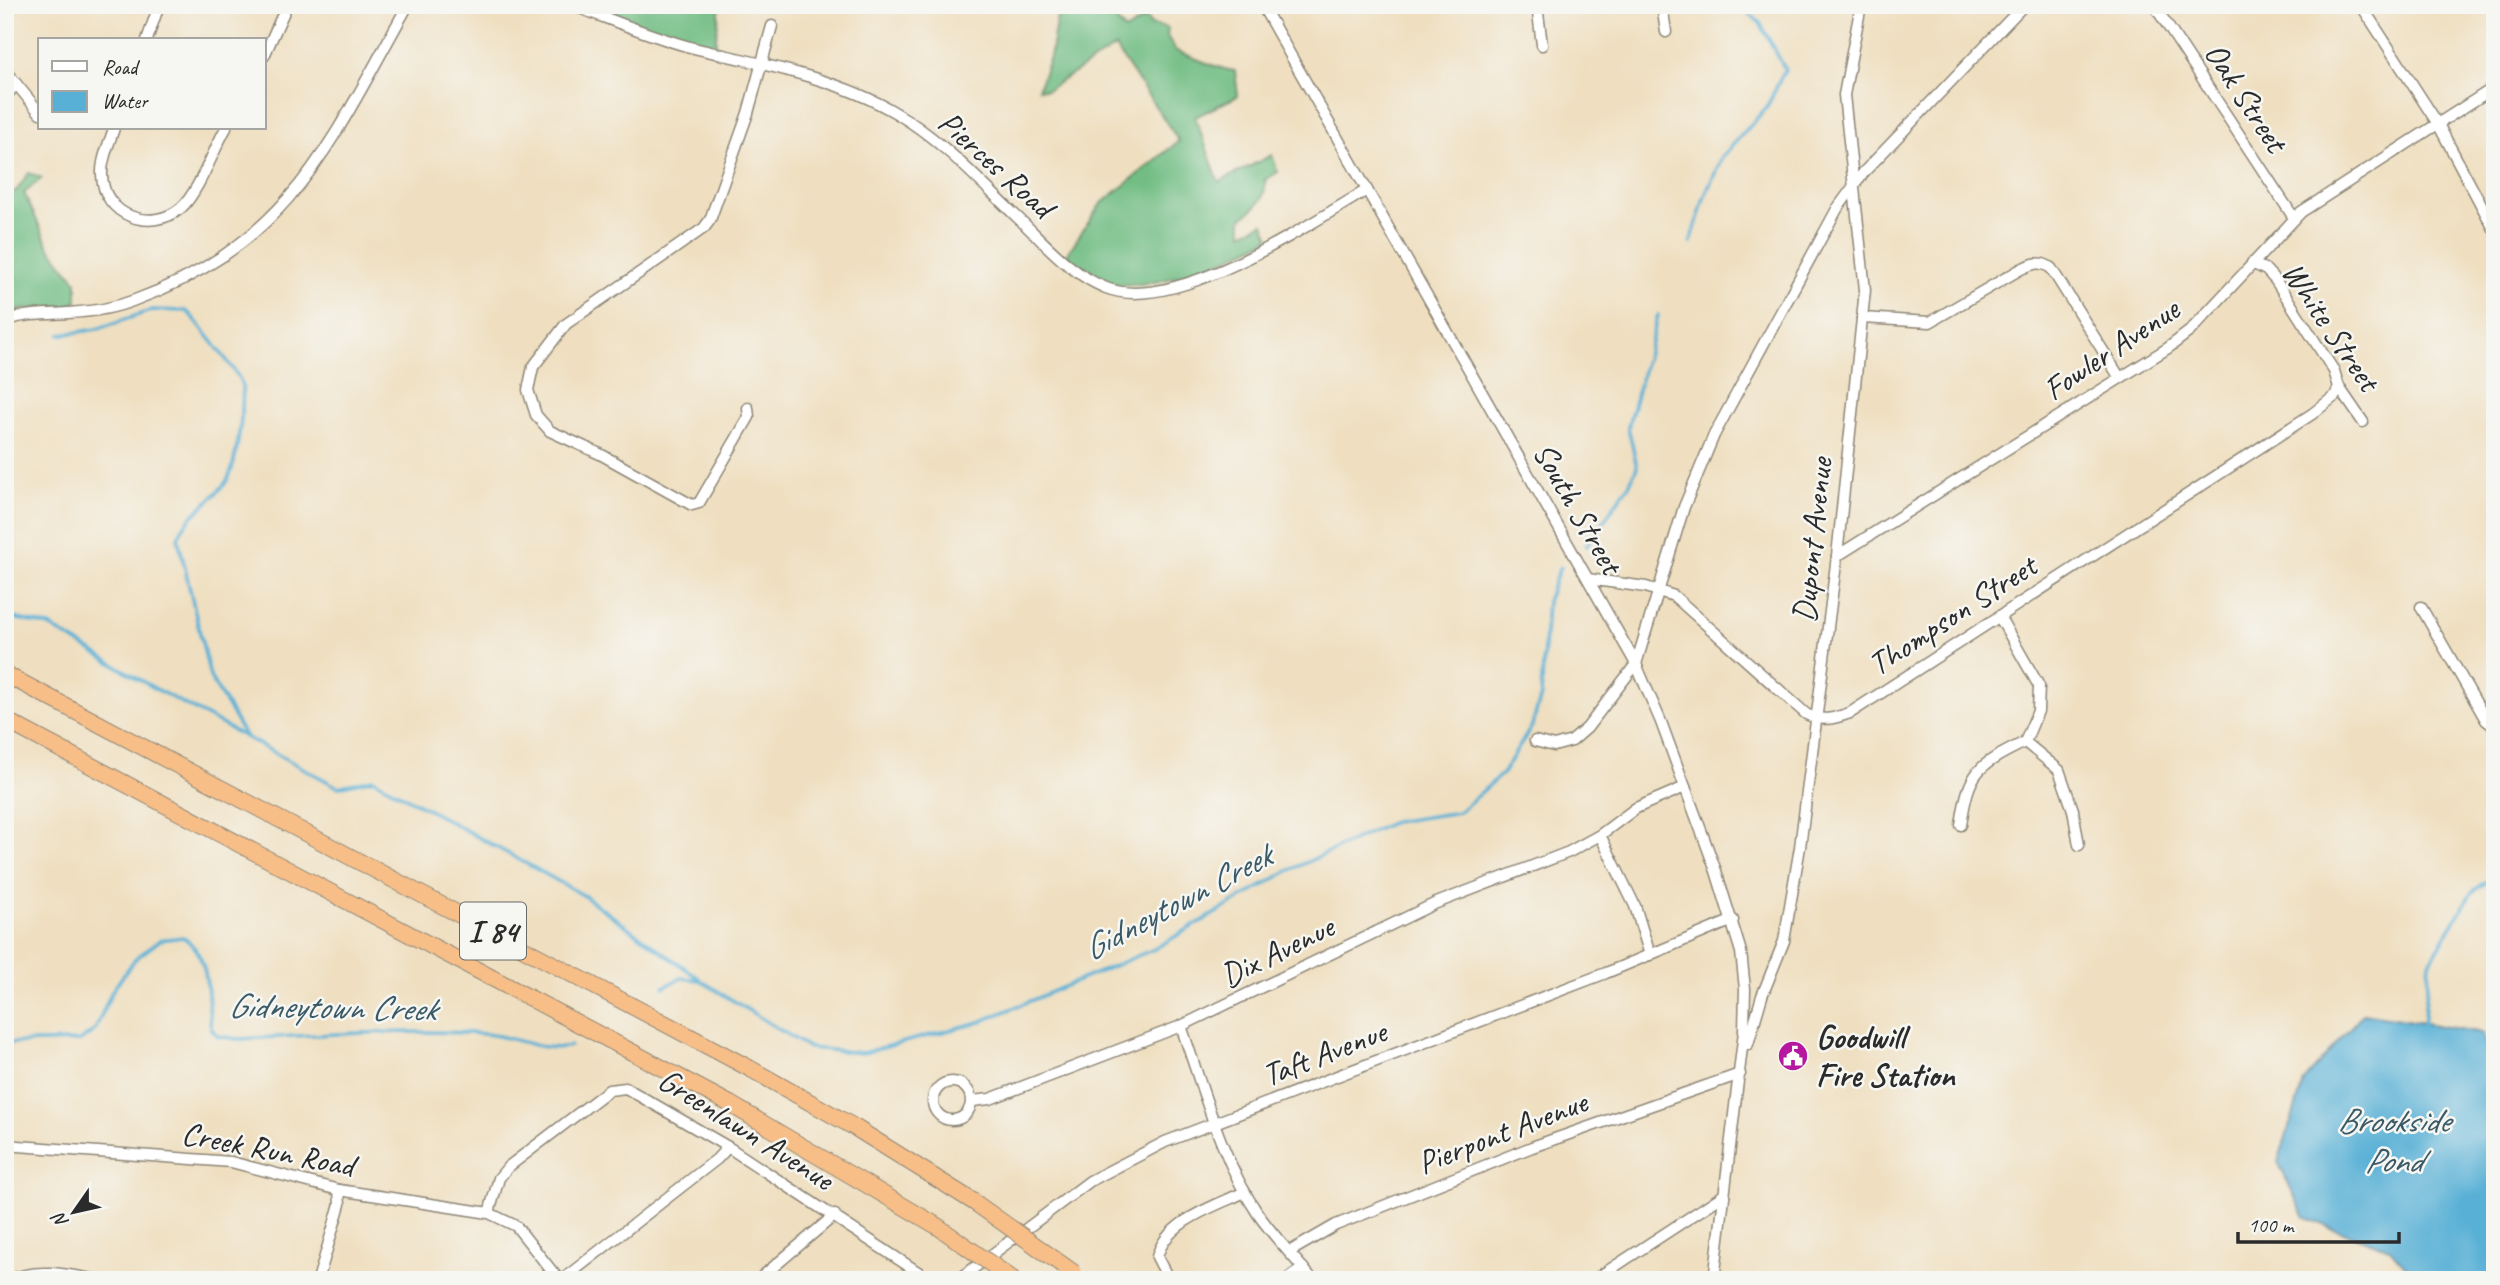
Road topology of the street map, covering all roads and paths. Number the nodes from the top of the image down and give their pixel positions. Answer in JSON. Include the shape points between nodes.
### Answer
{"nodes":[{"id":1,"x":159,"y":5,"type":"edge"},
{"id":2,"x":287,"y":5,"type":"edge"},
{"id":3,"x":408,"y":5,"type":"edge"},
{"id":4,"x":570,"y":5,"type":"edge"},
{"id":5,"x":1262,"y":5,"type":"edge"},
{"id":6,"x":1537,"y":5,"type":"edge"},
{"id":7,"x":1662,"y":5,"type":"edge"},
{"id":8,"x":1861,"y":5,"type":"edge"},
{"id":9,"x":2024,"y":5,"type":"edge"},
{"id":10,"x":2154,"y":5,"type":"edge"},
{"id":11,"x":2361,"y":5,"type":"edge"},
{"id":12,"x":772,"y":26,"type":"dead end"},
{"id":13,"x":1666,"y":32,"type":"dead end"},
{"id":14,"x":148,"y":38,"type":"edge"},
{"id":15,"x":1542,"y":45,"type":"dead end"},
{"id":16,"x":266,"y":52,"type":"edge"},
{"id":17,"x":764,"y":65,"type":"junction"},
{"id":18,"x":5,"y":70,"type":"edge"},
{"id":19,"x":16,"y":84,"type":"junction"},
{"id":20,"x":2495,"y":87,"type":"edge"},
{"id":21,"x":5,"y":97,"type":"edge"},
{"id":22,"x":38,"y":111,"type":"edge"},
{"id":23,"x":2438,"y":124,"type":"junction"},
{"id":24,"x":113,"y":130,"type":"edge"},
{"id":25,"x":225,"y":130,"type":"edge"},
{"id":26,"x":1854,"y":187,"type":"junction"},
{"id":27,"x":1367,"y":190,"type":"junction"},
{"id":28,"x":2294,"y":218,"type":"junction"},
{"id":29,"x":2495,"y":231,"type":"edge"},
{"id":30,"x":2252,"y":263,"type":"junction"},
{"id":31,"x":1862,"y":318,"type":"junction"},
{"id":32,"x":5,"y":321,"type":"edge"},
{"id":33,"x":2120,"y":378,"type":"junction"},
{"id":34,"x":2339,"y":387,"type":"junction"},
{"id":35,"x":748,"y":408,"type":"dead end"},
{"id":36,"x":2363,"y":422,"type":"dead end"},
{"id":37,"x":1837,"y":556,"type":"junction"},
{"id":38,"x":1588,"y":579,"type":"junction"},
{"id":39,"x":1657,"y":589,"type":"junction"},
{"id":40,"x":2421,"y":607,"type":"dead end"},
{"id":41,"x":1999,"y":615,"type":"junction"},
{"id":42,"x":1636,"y":664,"type":"junction"},
{"id":43,"x":5,"y":674,"type":"edge"},
{"id":44,"x":1815,"y":719,"type":"junction"},
{"id":45,"x":5,"y":720,"type":"edge"},
{"id":46,"x":2495,"y":727,"type":"edge"},
{"id":47,"x":1535,"y":741,"type":"dead end"},
{"id":48,"x":2025,"y":742,"type":"junction"},
{"id":49,"x":1685,"y":787,"type":"junction"},
{"id":50,"x":1961,"y":825,"type":"dead end"},
{"id":51,"x":1600,"y":835,"type":"junction"},
{"id":52,"x":2079,"y":845,"type":"dead end"},
{"id":53,"x":1733,"y":920,"type":"junction"},
{"id":54,"x":1650,"y":955,"type":"junction"},
{"id":55,"x":1181,"y":1026,"type":"junction"},
{"id":56,"x":1740,"y":1074,"type":"junction"},
{"id":57,"x":972,"y":1101,"type":"dead end"},
{"id":58,"x":1216,"y":1124,"type":"junction"},
{"id":59,"x":5,"y":1145,"type":"edge"},
{"id":60,"x":728,"y":1147,"type":"junction"},
{"id":61,"x":339,"y":1190,"type":"junction"},
{"id":62,"x":1245,"y":1192,"type":"junction"},
{"id":63,"x":1724,"y":1195,"type":"junction"},
{"id":64,"x":489,"y":1213,"type":"junction"},
{"id":65,"x":835,"y":1215,"type":"junction"},
{"id":66,"x":1289,"y":1252,"type":"junction"},
{"id":67,"x":1303,"y":1268,"type":"junction"},
{"id":68,"x":1079,"y":1276,"type":"edge"},
{"id":69,"x":11,"y":1280,"type":"edge"},
{"id":70,"x":97,"y":1280,"type":"edge"},
{"id":71,"x":318,"y":1280,"type":"edge"},
{"id":72,"x":561,"y":1280,"type":"edge"},
{"id":73,"x":758,"y":1280,"type":"edge"},
{"id":74,"x":930,"y":1280,"type":"edge"},
{"id":75,"x":958,"y":1280,"type":"edge"},
{"id":76,"x":1014,"y":1280,"type":"edge"},
{"id":77,"x":1169,"y":1280,"type":"edge"},
{"id":78,"x":1286,"y":1280,"type":"edge"},
{"id":79,"x":1313,"y":1280,"type":"edge"},
{"id":80,"x":1594,"y":1280,"type":"edge"},
{"id":81,"x":1714,"y":1280,"type":"edge"}],
"edges":[{"from":1,"to":14,"type":"street"},
{"from":2,"to":16,"type":"street"},
{"from":3,"to":32,"type":"street","via":[[302,186],[254,235],[216,263],[133,301]]},
{"from":4,"to":17,"type":"street","name":"Pierces Road","via":[[687,46]]},
{"from":5,"to":27,"type":"street","name":"South Street"},
{"from":6,"to":15,"type":"street"},
{"from":7,"to":13,"type":"street"},
{"from":8,"to":26,"type":"street","name":"Dupont Avenue","via":[[1844,95]]},
{"from":9,"to":26,"type":"street"},
{"from":10,"to":28,"type":"street","name":"Oak Street"},
{"from":11,"to":23,"type":"street"},
{"from":12,"to":17,"type":"street"},
{"from":17,"to":27,"type":"street","name":"Pierces Road","via":[[847,91],[894,112],[964,166],[1071,268],[1109,290],[1151,291],[1206,277]]},
{"from":17,"to":35,"type":"street","via":[[710,220],[566,324],[533,367],[528,390],[536,415],[550,431],[692,505],[699,503],[749,418]]},
{"from":18,"to":19,"type":"street"},
{"from":19,"to":21,"type":"street"},
{"from":19,"to":22,"type":"street"},
{"from":20,"to":23,"type":"street","name":"Fowler Avenue"},
{"from":23,"to":28,"type":"street","name":"Fowler Avenue"},
{"from":23,"to":29,"type":"street"},
{"from":24,"to":25,"type":"street","via":[[104,160],[104,186],[118,210],[142,221],[167,217],[186,203]]},
{"from":26,"to":31,"type":"street","name":"Dupont Avenue","via":[[1863,256]]},
{"from":26,"to":39,"type":"street","via":[[1822,233],[1714,435]]},
{"from":27,"to":38,"type":"street","name":"South Street"},
{"from":28,"to":30,"type":"street","name":"Fowler Avenue"},
{"from":30,"to":33,"type":"street","name":"Fowler Avenue","via":[[2190,331]]},
{"from":30,"to":34,"type":"street","name":"White Street","via":[[2276,281],[2334,371]]},
{"from":31,"to":33,"type":"street","via":[[1930,322],[2021,269],[2045,263]]},
{"from":31,"to":37,"type":"street","name":"Dupont Avenue"},
{"from":33,"to":37,"type":"street","name":"Fowler Avenue"},
{"from":34,"to":36,"type":"street","name":"White Street"},
{"from":34,"to":41,"type":"street","name":"Thompson Street","via":[[2335,396],[2312,414]]},
{"from":37,"to":44,"type":"street","name":"Dupont Avenue"},
{"from":38,"to":39,"type":"street"},
{"from":38,"to":42,"type":"street","name":"South Street"},
{"from":39,"to":42,"type":"street"},
{"from":39,"to":44,"type":"street","via":[[1674,596]]},
{"from":40,"to":46,"type":"street","via":[[2486,720]]},
{"from":41,"to":44,"type":"street","name":"Thompson Street","via":[[1850,713]]},
{"from":41,"to":48,"type":"street","via":[[2039,686],[2038,711]]},
{"from":42,"to":47,"type":"street","via":[[1572,741],[1554,746]]},
{"from":42,"to":49,"type":"street","name":"South Street"},
{"from":43,"to":68,"type":"highway","number":"I 84","bridge":true,"via":[[749,1068],[974,1202]]},
{"from":44,"to":56,"type":"street","name":"Dupont Avenue","via":[[1784,941],[1762,996]]},
{"from":45,"to":76,"type":"highway","number":"I 84","bridge":true,"via":[[730,1104],[937,1226]]},
{"from":48,"to":50,"type":"street","via":[[1983,763],[1966,791]]},
{"from":48,"to":52,"type":"street","via":[[2059,770]]},
{"from":49,"to":51,"type":"street","name":"Dix Avenue","via":[[1636,808]]},
{"from":49,"to":53,"type":"street","name":"South Street"},
{"from":51,"to":54,"type":"street","via":[[1635,906]]},
{"from":51,"to":55,"type":"street","name":"Dix Avenue","via":[[1569,852],[1434,904]]},
{"from":53,"to":54,"type":"street","name":"Taft Avenue"},
{"from":53,"to":56,"type":"street","name":"South Street","via":[[1745,989]]},
{"from":54,"to":58,"type":"street","name":"Taft Avenue"},
{"from":55,"to":57,"type":"street","name":"Dix Avenue","via":[[990,1099]]},
{"from":55,"to":58,"type":"street"},
{"from":56,"to":63,"type":"street"},
{"from":56,"to":66,"type":"street","name":"Pierpont Avenue","via":[[1532,1147],[1336,1225]]},
{"from":58,"to":62,"type":"street"},
{"from":58,"to":75,"type":"street","name":"Taft Avenue","via":[[1165,1142],[1090,1181]]},
{"from":59,"to":61,"type":"street","name":"Creek Run Road","via":[[232,1162]]},
{"from":60,"to":64,"type":"street","name":"Greenlawn Avenue","via":[[637,1092],[619,1087],[608,1090],[508,1167],[499,1178]]},
{"from":60,"to":65,"type":"street","name":"Greenlawn Avenue"},
{"from":60,"to":72,"type":"street"},
{"from":61,"to":64,"type":"street","name":"Creek Run Road"},
{"from":61,"to":71,"type":"street","via":[[340,1204]]},
{"from":62,"to":66,"type":"street"},
{"from":62,"to":77,"type":"street","via":[[1195,1215],[1167,1236],[1157,1257]]},
{"from":63,"to":80,"type":"street"},
{"from":63,"to":81,"type":"street"},
{"from":64,"to":72,"type":"street","name":"Creek Run Road","via":[[516,1226]]},
{"from":65,"to":73,"type":"street"},
{"from":65,"to":74,"type":"street","name":"Greenlawn Avenue"},
{"from":66,"to":67,"type":"street"},
{"from":67,"to":78,"type":"street"},
{"from":67,"to":79,"type":"street"},
{"from":69,"to":70,"type":"street","via":[[42,1273]]}]}
